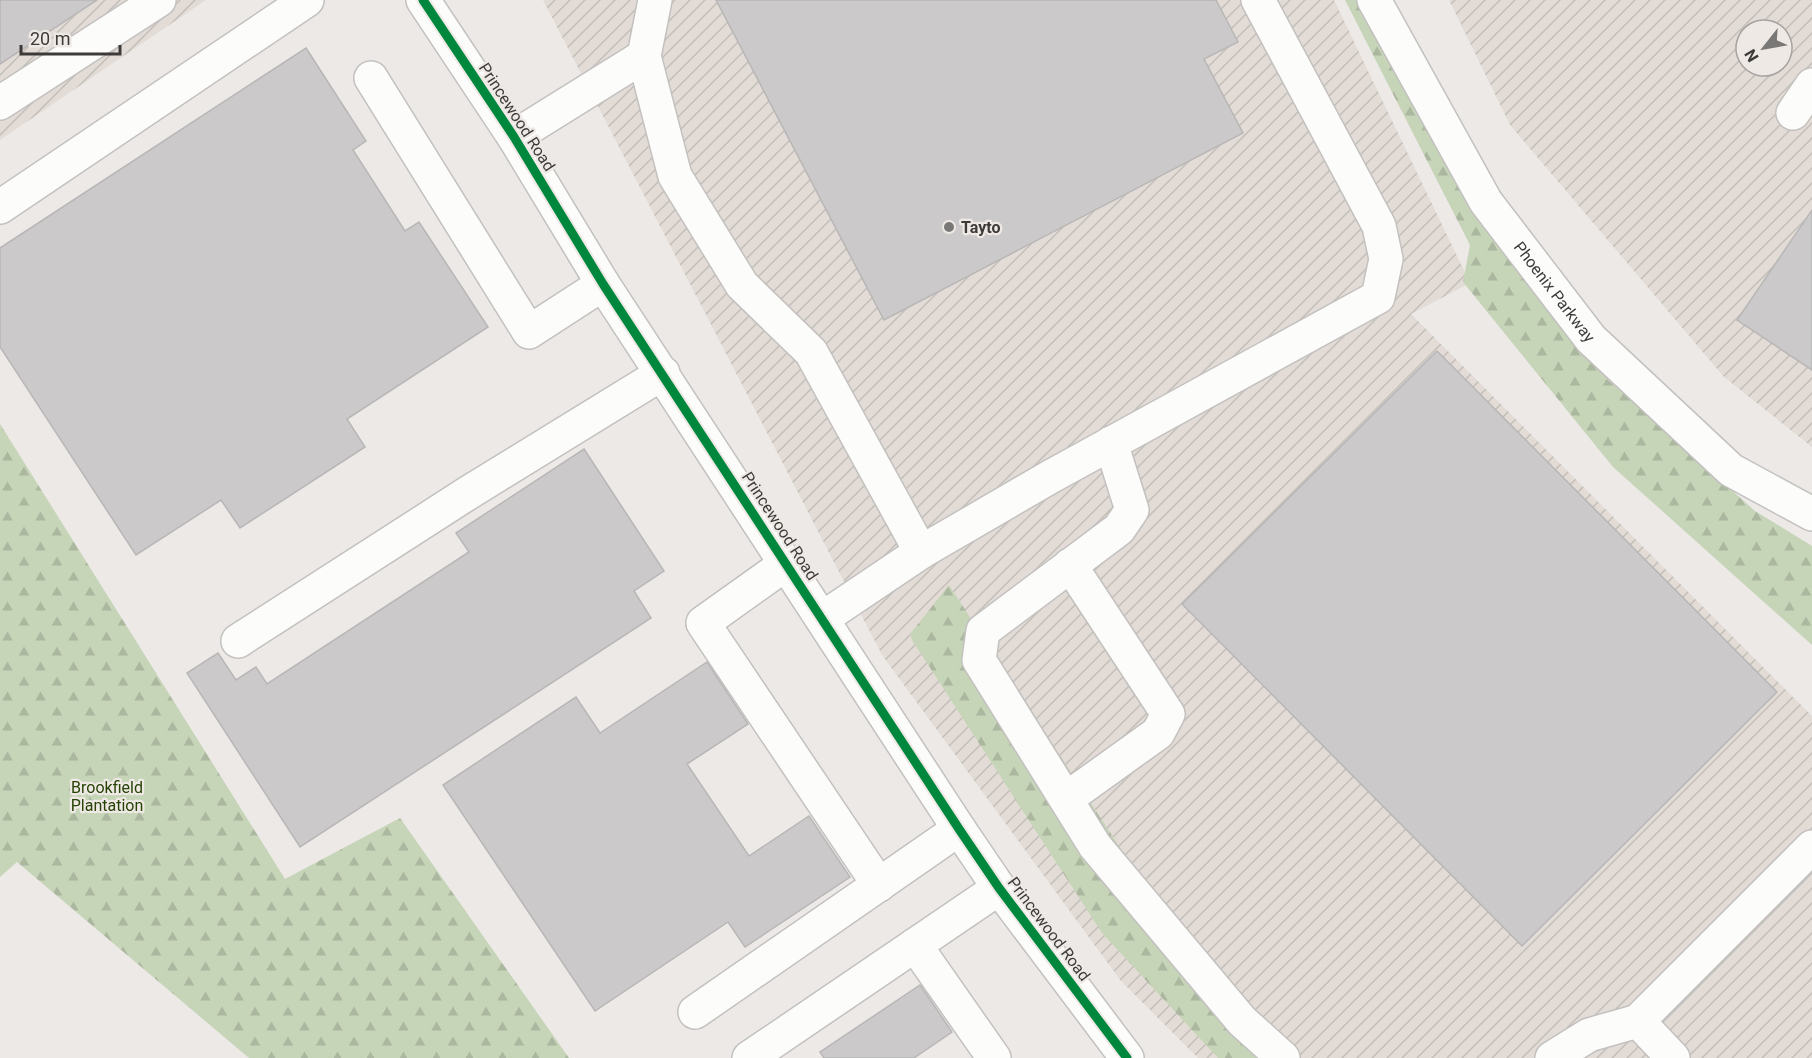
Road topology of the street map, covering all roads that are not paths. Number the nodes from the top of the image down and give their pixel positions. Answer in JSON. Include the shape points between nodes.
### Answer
{"nodes":[{"id":1,"x":159,"y":0,"type":"edge"},
{"id":2,"x":307,"y":0,"type":"edge"},
{"id":3,"x":423,"y":0,"type":"edge"},
{"id":4,"x":655,"y":0,"type":"edge"},
{"id":5,"x":1258,"y":0,"type":"edge"},
{"id":6,"x":1374,"y":0,"type":"edge"},
{"id":7,"x":644,"y":56,"type":"junction"},
{"id":8,"x":370,"y":78,"type":"dead end"},
{"id":9,"x":1812,"y":86,"type":"edge"},
{"id":10,"x":0,"y":103,"type":"edge"},
{"id":11,"x":1793,"y":113,"type":"dead end"},
{"id":12,"x":514,"y":137,"type":"junction"},
{"id":13,"x":0,"y":207,"type":"edge"},
{"id":14,"x":603,"y":284,"type":"junction"},
{"id":15,"x":663,"y":373,"type":"junction"},
{"id":16,"x":1111,"y":443,"type":"junction"},
{"id":17,"x":1812,"y":514,"type":"edge"},
{"id":18,"x":921,"y":552,"type":"junction"},
{"id":19,"x":787,"y":563,"type":"junction"},
{"id":20,"x":1070,"y":565,"type":"junction"},
{"id":21,"x":823,"y":618,"type":"junction"},
{"id":22,"x":238,"y":642,"type":"dead end"},
{"id":23,"x":1066,"y":799,"type":"junction"},
{"id":24,"x":959,"y":829,"type":"junction"},
{"id":25,"x":1812,"y":847,"type":"edge"},
{"id":26,"x":879,"y":885,"type":"junction"},
{"id":27,"x":999,"y":888,"type":"junction"},
{"id":28,"x":915,"y":945,"type":"junction"},
{"id":29,"x":695,"y":1012,"type":"dead end"},
{"id":30,"x":1638,"y":1021,"type":"junction"},
{"id":31,"x":749,"y":1058,"type":"edge"},
{"id":32,"x":994,"y":1058,"type":"edge"},
{"id":33,"x":1126,"y":1058,"type":"edge"},
{"id":34,"x":1283,"y":1058,"type":"edge"},
{"id":35,"x":1552,"y":1058,"type":"edge"},
{"id":36,"x":1673,"y":1058,"type":"edge"}],
"edges":[{"from":1,"to":10,"type":"street"},
{"from":2,"to":13,"type":"street"},
{"from":3,"to":12,"type":"street","name":"Princewood Road"},
{"from":4,"to":7,"type":"street"},
{"from":5,"to":16,"type":"street","via":[[1379,226],[1386,259],[1378,297]]},
{"from":6,"to":17,"type":"street","name":"Phoenix Parkway","via":[[1486,202],[1591,339],[1731,470]]},
{"from":7,"to":12,"type":"street"},
{"from":7,"to":18,"type":"street","via":[[675,176],[742,285],[811,352]]},
{"from":8,"to":14,"type":"street","via":[[529,333]]},
{"from":9,"to":11,"type":"street"},
{"from":12,"to":14,"type":"street","name":"Princewood Road"},
{"from":14,"to":15,"type":"street","name":"Princewood Road"},
{"from":15,"to":19,"type":"street","name":"Princewood Road"},
{"from":15,"to":22,"type":"street"},
{"from":16,"to":18,"type":"street"},
{"from":16,"to":20,"type":"street","via":[[1132,510],[1119,529]]},
{"from":18,"to":21,"type":"street"},
{"from":19,"to":21,"type":"street","name":"Princewood Road"},
{"from":19,"to":26,"type":"street","via":[[703,623]]},
{"from":20,"to":23,"type":"street","via":[[983,631],[979,660]]},
{"from":20,"to":23,"type":"street","via":[[1168,714],[1158,733]]},
{"from":21,"to":24,"type":"street","name":"Princewood Road"},
{"from":23,"to":34,"type":"street","via":[[1095,846],[1227,1004]]},
{"from":24,"to":26,"type":"street"},
{"from":24,"to":27,"type":"street","name":"Princewood Road"},
{"from":25,"to":30,"type":"street"},
{"from":26,"to":29,"type":"street"},
{"from":27,"to":28,"type":"street"},
{"from":27,"to":33,"type":"street","name":"Princewood Road"},
{"from":28,"to":31,"type":"street"},
{"from":28,"to":32,"type":"street"},
{"from":30,"to":35,"type":"street","via":[[1589,1035]]},
{"from":30,"to":36,"type":"street"}]}
